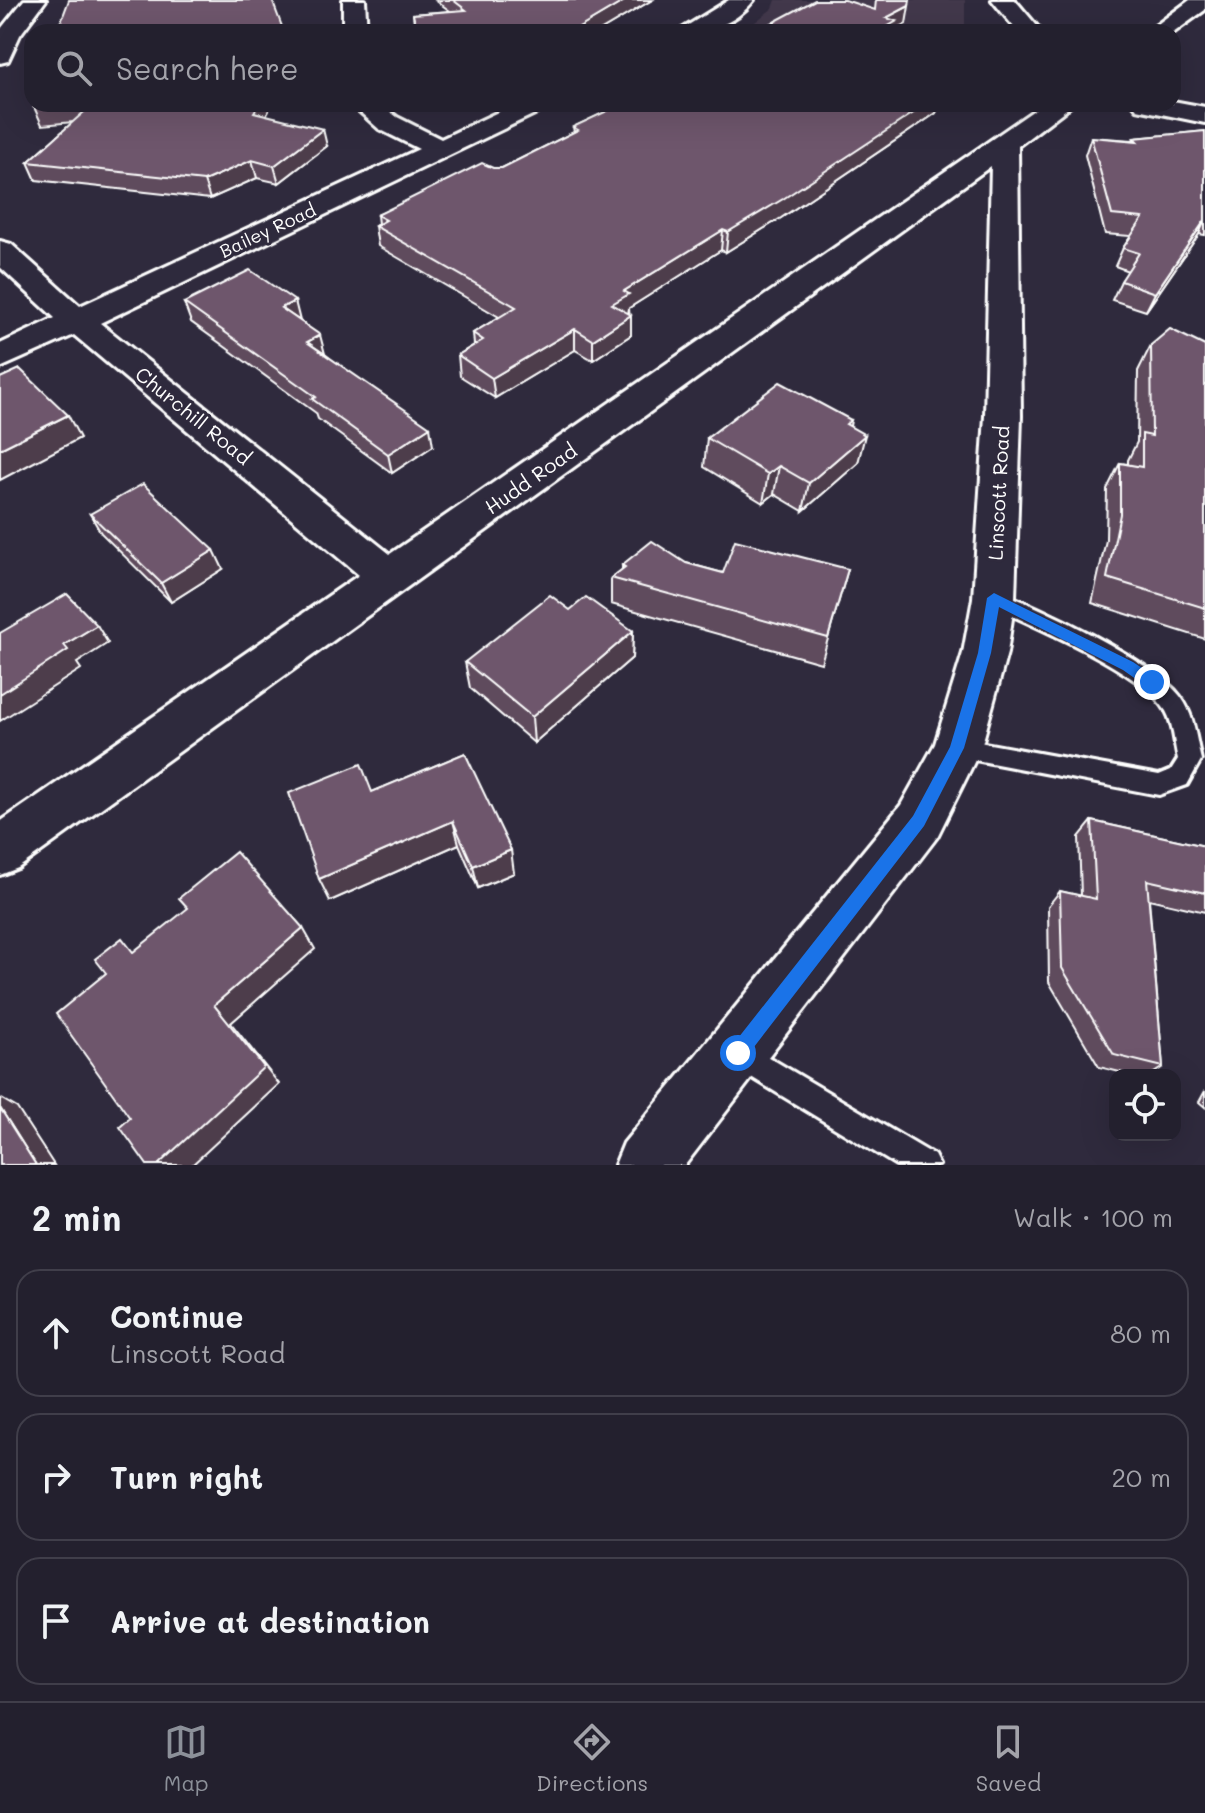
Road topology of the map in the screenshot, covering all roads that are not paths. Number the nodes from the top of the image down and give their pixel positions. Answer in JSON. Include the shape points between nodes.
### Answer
{"nodes":[{"id":1,"x":35,"y":0,"type":"edge"},
{"id":2,"x":354,"y":0,"type":"edge"},
{"id":3,"x":743,"y":0,"type":"edge"},
{"id":4,"x":1003,"y":0,"type":"edge"},
{"id":5,"x":1205,"y":0,"type":"edge"},
{"id":6,"x":355,"y":24,"type":"edge"},
{"id":7,"x":707,"y":24,"type":"edge"},
{"id":8,"x":1023,"y":24,"type":"edge"},
{"id":9,"x":1170,"y":24,"type":"edge"},
{"id":10,"x":0,"y":56,"type":"edge"},
{"id":11,"x":1181,"y":111,"type":"edge"},
{"id":12,"x":374,"y":112,"type":"edge"},
{"id":13,"x":519,"y":112,"type":"edge"},
{"id":14,"x":1049,"y":112,"type":"edge"},
{"id":15,"x":1205,"y":115,"type":"edge"},
{"id":16,"x":1005,"y":144,"type":"junction"},
{"id":17,"x":441,"y":149,"type":"junction"},
{"id":18,"x":0,"y":250,"type":"edge"},
{"id":19,"x":77,"y":321,"type":"junction"},
{"id":20,"x":0,"y":357,"type":"edge"},
{"id":21,"x":390,"y":577,"type":"junction"},
{"id":22,"x":994,"y":598,"type":"junction"},
{"id":23,"x":957,"y":748,"type":"junction"},
{"id":24,"x":0,"y":851,"type":"edge"},
{"id":25,"x":738,"y":1053,"type":"junction"},
{"id":26,"x":646,"y":1165,"type":"edge"},
{"id":27,"x":924,"y":1165,"type":"edge"}],
"edges":[{"from":1,"to":10,"type":"street","via":[[9,34]]},
{"from":2,"to":6,"type":"street"},
{"from":3,"to":7,"type":"street"},
{"from":4,"to":8,"type":"street"},
{"from":5,"to":9,"type":"street"},
{"from":11,"to":15,"type":"street"},
{"from":12,"to":17,"type":"street"},
{"from":13,"to":17,"type":"street","name":"Bailey Road"},
{"from":14,"to":16,"type":"street","name":"Hudd Road"},
{"from":16,"to":21,"type":"street","name":"Hudd Road"},
{"from":16,"to":22,"type":"street","name":"Linscott Road","via":[[1003,416]]},
{"from":17,"to":19,"type":"street","name":"Bailey Road"},
{"from":18,"to":19,"type":"street","name":"Churchill Road"},
{"from":19,"to":20,"type":"street","name":"Bailey Road"},
{"from":19,"to":21,"type":"street","name":"Churchill Road"},
{"from":21,"to":24,"type":"street","name":"Hudd Road"},
{"from":22,"to":23,"type":"street","name":"Linscott Road","via":[[985,653]]},
{"from":22,"to":23,"type":"lane","via":[[1152,682],[1173,703],[1190,760],[1179,778],[1159,785]]},
{"from":23,"to":25,"type":"street","name":"Linscott Road","via":[[919,821]]},
{"from":25,"to":26,"type":"street","name":"Linscott Road"},
{"from":25,"to":27,"type":"lane"}]}
